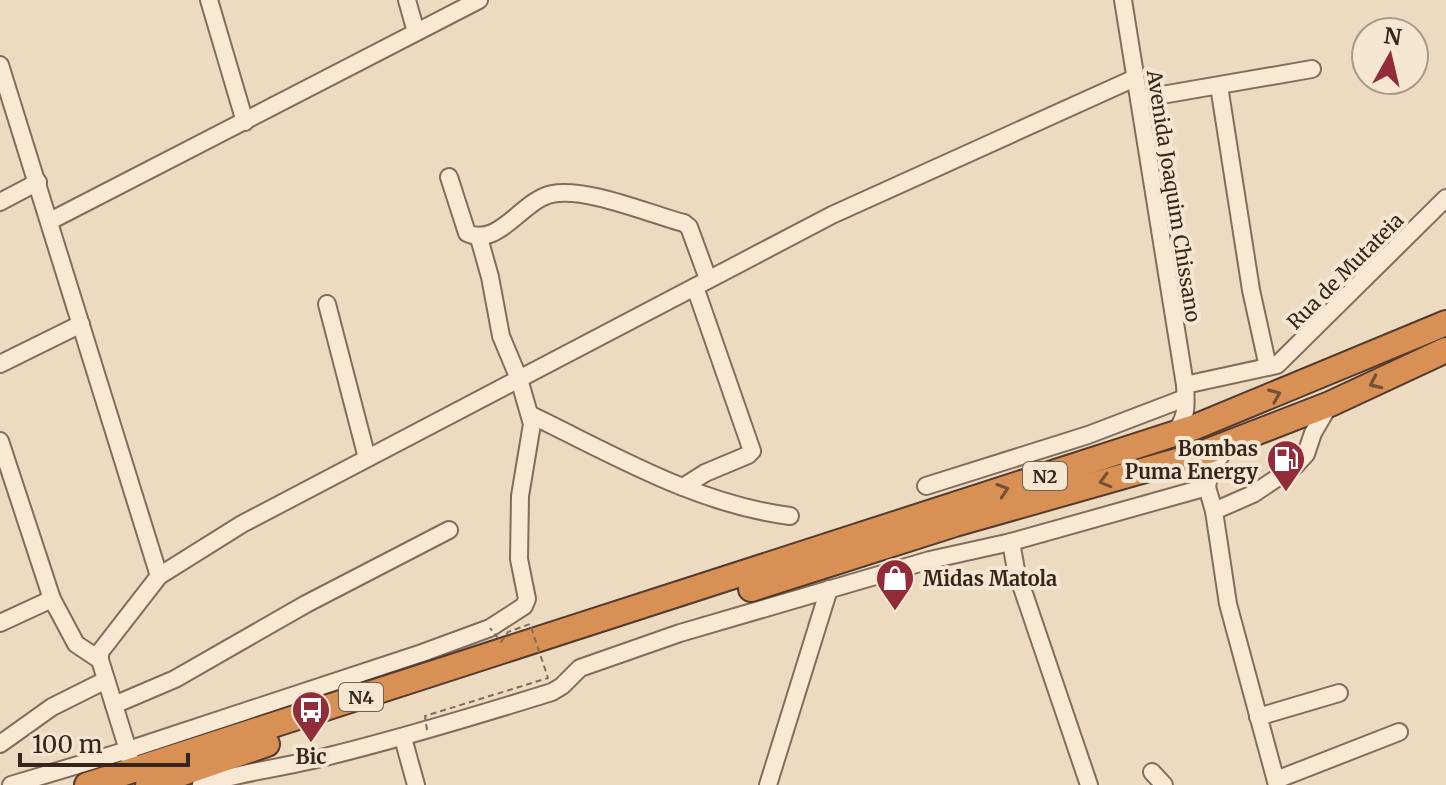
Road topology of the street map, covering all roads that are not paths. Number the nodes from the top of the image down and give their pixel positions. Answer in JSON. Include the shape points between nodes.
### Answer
{"nodes":[{"id":1,"x":209,"y":0,"type":"edge"},
{"id":2,"x":407,"y":0,"type":"edge"},
{"id":3,"x":479,"y":0,"type":"edge"},
{"id":4,"x":1123,"y":0,"type":"edge"},
{"id":5,"x":416,"y":32,"type":"junction"},
{"id":6,"x":0,"y":65,"type":"edge"},
{"id":7,"x":1312,"y":69,"type":"dead end"},
{"id":8,"x":1135,"y":78,"type":"junction"},
{"id":9,"x":1219,"y":86,"type":"junction"},
{"id":10,"x":3,"y":87,"type":"edge"},
{"id":11,"x":1139,"y":99,"type":"junction"},
{"id":12,"x":245,"y":122,"type":"junction"},
{"id":13,"x":449,"y":177,"type":"dead end"},
{"id":14,"x":38,"y":182,"type":"junction"},
{"id":15,"x":1446,"y":198,"type":"edge"},
{"id":16,"x":0,"y":202,"type":"edge"},
{"id":17,"x":50,"y":221,"type":"junction"},
{"id":18,"x":479,"y":238,"type":"junction"},
{"id":19,"x":701,"y":283,"type":"junction"},
{"id":20,"x":327,"y":304,"type":"dead end"},
{"id":21,"x":1446,"y":323,"type":"edge"},
{"id":22,"x":81,"y":324,"type":"junction"},
{"id":23,"x":1446,"y":350,"type":"edge"},
{"id":24,"x":0,"y":364,"type":"edge"},
{"id":25,"x":1268,"y":367,"type":"junction"},
{"id":26,"x":519,"y":379,"type":"junction"},
{"id":27,"x":1185,"y":391,"type":"junction"},
{"id":28,"x":1330,"y":404,"type":"junction"},
{"id":29,"x":531,"y":415,"type":"junction"},
{"id":30,"x":1221,"y":418,"type":"junction"},
{"id":31,"x":1173,"y":434,"type":"junction"},
{"id":32,"x":0,"y":441,"type":"edge"},
{"id":33,"x":1229,"y":443,"type":"junction"},
{"id":34,"x":367,"y":458,"type":"junction"},
{"id":35,"x":1166,"y":464,"type":"junction"},
{"id":36,"x":926,"y":486,"type":"dead end"},
{"id":37,"x":683,"y":487,"type":"junction"},
{"id":38,"x":1207,"y":487,"type":"junction"},
{"id":39,"x":1214,"y":511,"type":"junction"},
{"id":40,"x":790,"y":516,"type":"dead end"},
{"id":41,"x":449,"y":530,"type":"dead end"},
{"id":42,"x":1011,"y":542,"type":"junction"},
{"id":43,"x":159,"y":576,"type":"junction"},
{"id":44,"x":829,"y":589,"type":"junction"},
{"id":45,"x":52,"y":599,"type":"junction"},
{"id":46,"x":636,"y":609,"type":"joint"},
{"id":47,"x":0,"y":623,"type":"edge"},
{"id":48,"x":100,"y":660,"type":"junction"},
{"id":49,"x":106,"y":680,"type":"junction"},
{"id":50,"x":1339,"y":693,"type":"dead end"},
{"id":51,"x":114,"y":705,"type":"junction"},
{"id":52,"x":1258,"y":717,"type":"junction"},
{"id":53,"x":306,"y":731,"type":"joint"},
{"id":54,"x":1399,"y":732,"type":"dead end"},
{"id":55,"x":403,"y":738,"type":"junction"},
{"id":56,"x":0,"y":744,"type":"edge"},
{"id":57,"x":136,"y":768,"type":"edge"},
{"id":58,"x":1152,"y":772,"type":"dead end"},
{"id":59,"x":1276,"y":782,"type":"edge"},
{"id":60,"x":11,"y":785,"type":"edge"},
{"id":61,"x":87,"y":785,"type":"edge"},
{"id":62,"x":201,"y":785,"type":"edge"},
{"id":63,"x":416,"y":785,"type":"edge"},
{"id":64,"x":768,"y":785,"type":"edge"},
{"id":65,"x":1089,"y":785,"type":"edge"},
{"id":66,"x":1164,"y":785,"type":"edge"}],
"edges":[{"from":1,"to":12,"type":"street"},
{"from":2,"to":5,"type":"street"},
{"from":3,"to":5,"type":"street"},
{"from":4,"to":8,"type":"street","name":"Avenida Joaquim Chissano"},
{"from":5,"to":12,"type":"street"},
{"from":6,"to":10,"type":"street"},
{"from":7,"to":9,"type":"street"},
{"from":8,"to":11,"type":"street","name":"Avenida Joaquim Chissano"},
{"from":8,"to":19,"type":"street","via":[[832,215]]},
{"from":9,"to":11,"type":"street"},
{"from":9,"to":25,"type":"street"},
{"from":10,"to":14,"type":"street"},
{"from":11,"to":27,"type":"street","name":"Avenida Joaquim Chissano"},
{"from":12,"to":17,"type":"street"},
{"from":13,"to":18,"type":"street","via":[[467,233]]},
{"from":14,"to":16,"type":"street"},
{"from":14,"to":17,"type":"street"},
{"from":15,"to":25,"type":"street","name":"Rua de Mutateia","via":[[1283,361]]},
{"from":17,"to":22,"type":"street"},
{"from":18,"to":19,"type":"street","via":[[552,194],[590,196],[684,223]]},
{"from":18,"to":26,"type":"street","via":[[501,336]]},
{"from":19,"to":26,"type":"street"},
{"from":19,"to":37,"type":"street","via":[[752,451]]},
{"from":20,"to":34,"type":"street"},
{"from":30,"to":21,"type":"highway","number":"N2","one_way":true},
{"from":22,"to":24,"type":"street"},
{"from":22,"to":43,"type":"street"},
{"from":23,"to":28,"type":"highway","number":"N2","one_way":true},
{"from":25,"to":27,"type":"street"},
{"from":26,"to":29,"type":"street"},
{"from":26,"to":34,"type":"street"},
{"from":27,"to":30,"type":"street","via":[[1197,410]]},
{"from":27,"to":31,"type":"street","name":"Avenida Joaquim Chissano","via":[[1185,416]]},
{"from":27,"to":36,"type":"street","via":[[1088,435]]},
{"from":28,"to":33,"type":"highway","number":"N2"},
{"from":28,"to":39,"type":"street","via":[[1295,466],[1253,494]]},
{"from":29,"to":37,"type":"street"},
{"from":29,"to":57,"type":"street","via":[[520,496],[524,606],[490,628]]},
{"from":30,"to":31,"type":"highway","number":"N2"},
{"from":46,"to":31,"type":"highway","number":"N2","one_way":true},
{"from":32,"to":45,"type":"street"},
{"from":33,"to":35,"type":"highway","number":"N2"},
{"from":33,"to":38,"type":"street","via":[[1210,471]]},
{"from":34,"to":43,"type":"street","via":[[242,524]]},
{"from":35,"to":38,"type":"street","via":[[1192,473]]},
{"from":35,"to":53,"type":"highway","number":"N2","one_way":true,"via":[[955,524]]},
{"from":37,"to":40,"type":"street"},
{"from":38,"to":39,"type":"street"},
{"from":38,"to":42,"type":"street"},
{"from":39,"to":52,"type":"street","via":[[1228,604]]},
{"from":41,"to":51,"type":"street","via":[[175,679]]},
{"from":42,"to":44,"type":"street"},
{"from":42,"to":65,"type":"street"},
{"from":43,"to":48,"type":"street","via":[[105,645]]},
{"from":44,"to":55,"type":"street","via":[[599,660],[580,668],[552,692]]},
{"from":44,"to":64,"type":"street"},
{"from":45,"to":47,"type":"street"},
{"from":45,"to":48,"type":"street","via":[[76,644]]},
{"from":46,"to":57,"type":"highway","number":"N4"},
{"from":48,"to":49,"type":"street"},
{"from":49,"to":51,"type":"street"},
{"from":49,"to":56,"type":"street","via":[[52,707]]},
{"from":50,"to":52,"type":"street"},
{"from":51,"to":57,"type":"street"},
{"from":52,"to":59,"type":"street"},
{"from":53,"to":57,"type":"highway","number":"N4"},
{"from":54,"to":59,"type":"street"},
{"from":55,"to":62,"type":"street"},
{"from":55,"to":63,"type":"street"},
{"from":57,"to":60,"type":"street"},
{"from":57,"to":61,"type":"highway","number":"N4"},
{"from":58,"to":66,"type":"street"}]}
